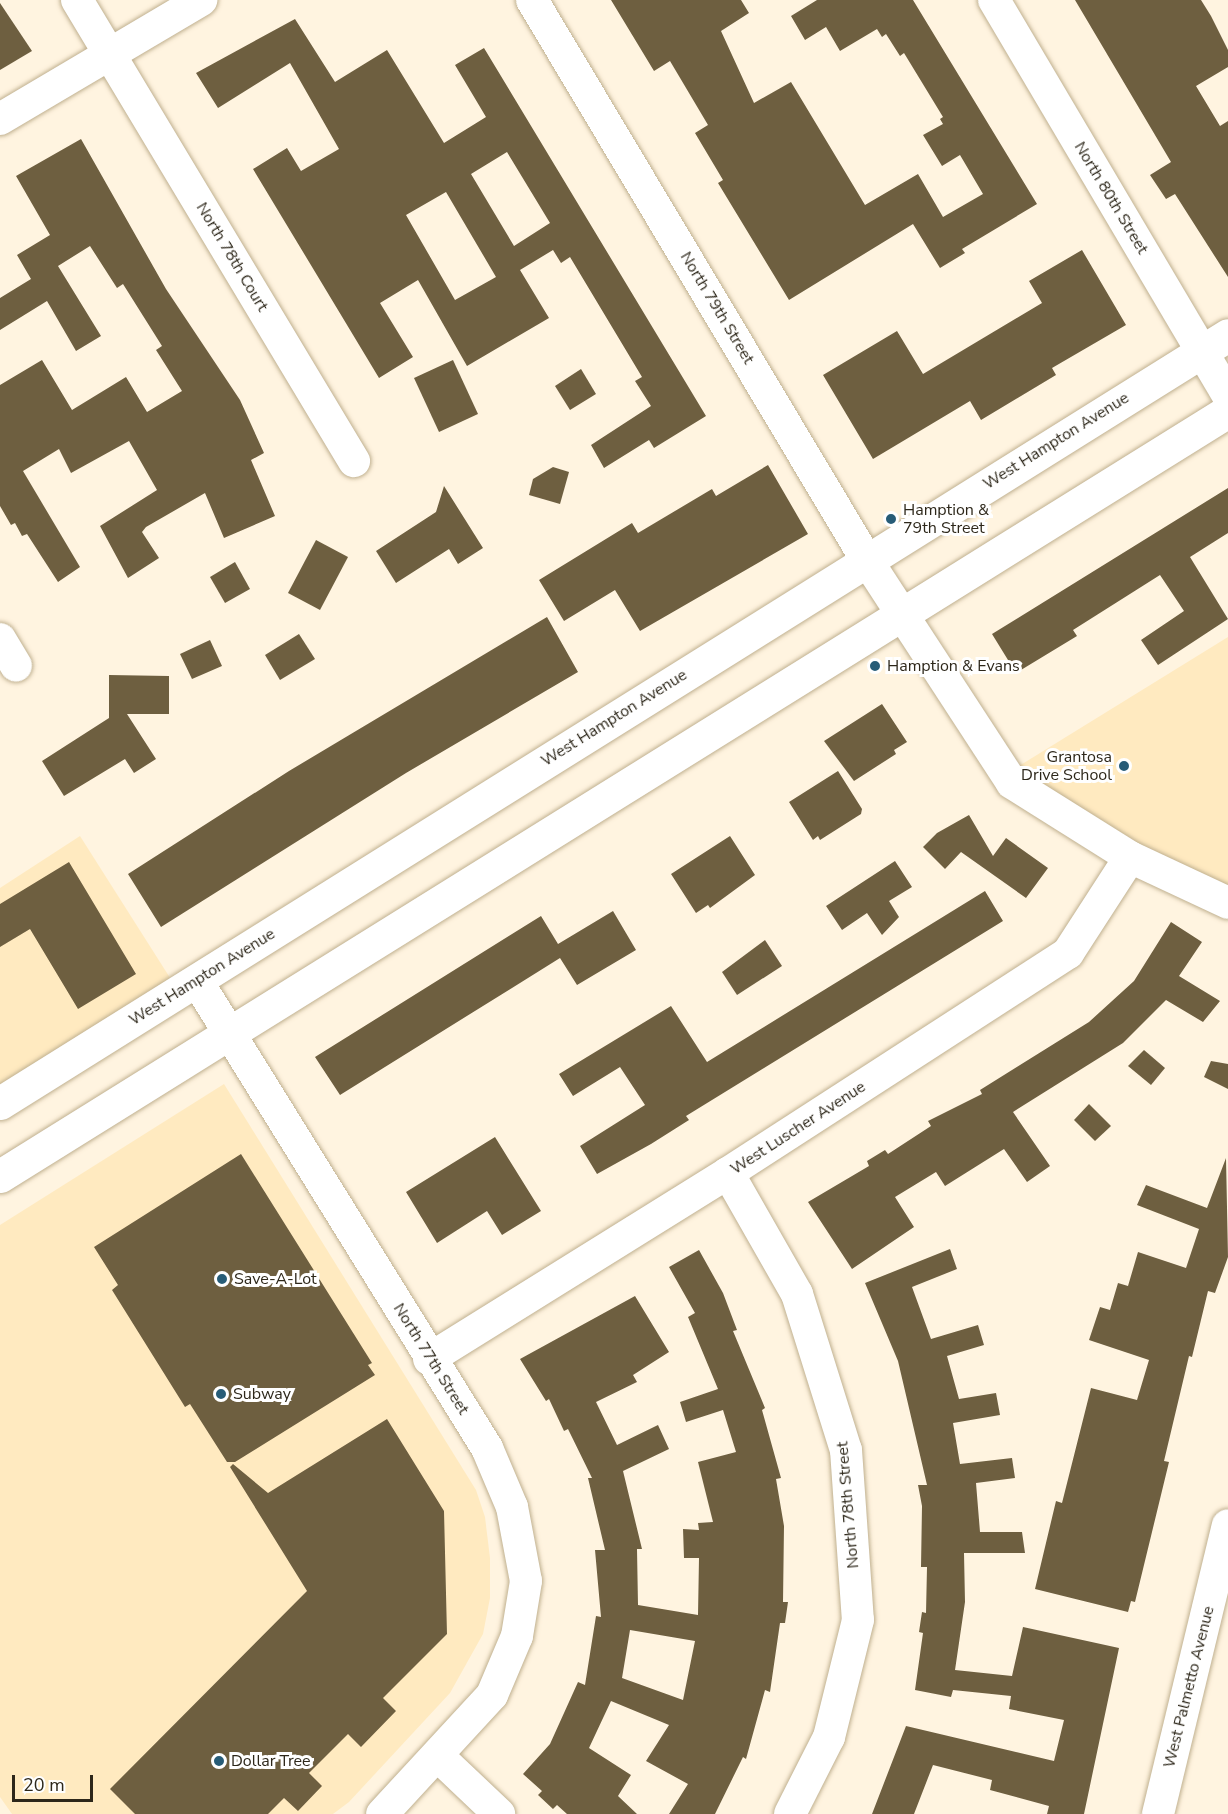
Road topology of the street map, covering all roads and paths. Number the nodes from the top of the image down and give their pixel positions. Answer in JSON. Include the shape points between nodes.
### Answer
{"nodes":[{"id":1,"x":77,"y":0,"type":"edge"},
{"id":2,"x":201,"y":0,"type":"edge"},
{"id":3,"x":532,"y":0,"type":"edge"},
{"id":4,"x":994,"y":0,"type":"edge"},
{"id":5,"x":110,"y":54,"type":"junction"},
{"id":6,"x":0,"y":119,"type":"edge"},
{"id":7,"x":1215,"y":343,"type":"edge"},
{"id":8,"x":1228,"y":396,"type":"edge"},
{"id":9,"x":1228,"y":411,"type":"edge"},
{"id":10,"x":354,"y":461,"type":"dead end"},
{"id":11,"x":866,"y":559,"type":"junction"},
{"id":12,"x":903,"y":614,"type":"junction"},
{"id":13,"x":0,"y":639,"type":"edge"},
{"id":14,"x":16,"y":666,"type":"dead end"},
{"id":15,"x":1130,"y":857,"type":"junction"},
{"id":16,"x":1228,"y":903,"type":"edge"},
{"id":17,"x":197,"y":981,"type":"junction"},
{"id":18,"x":230,"y":1031,"type":"junction"},
{"id":19,"x":0,"y":1103,"type":"edge"},
{"id":20,"x":728,"y":1173,"type":"junction"},
{"id":21,"x":0,"y":1176,"type":"edge"},
{"id":22,"x":429,"y":1359,"type":"junction"},
{"id":23,"x":1228,"y":1525,"type":"edge"},
{"id":24,"x":439,"y":1756,"type":"junction"},
{"id":25,"x":382,"y":1814,"type":"edge"},
{"id":26,"x":499,"y":1814,"type":"edge"},
{"id":27,"x":790,"y":1814,"type":"edge"},
{"id":28,"x":1158,"y":1814,"type":"edge"}],
"edges":[{"from":1,"to":5,"type":"street"},
{"from":2,"to":5,"type":"street"},
{"from":3,"to":11,"type":"street","name":"North 79th Street"},
{"from":4,"to":7,"type":"street","name":"North 80th Street"},
{"from":5,"to":6,"type":"street"},
{"from":5,"to":10,"type":"street","name":"North 78th Court"},
{"from":7,"to":8,"type":"street","name":"North 80th Street"},
{"from":7,"to":11,"type":"main road","name":"West Hampton Avenue"},
{"from":9,"to":12,"type":"main road"},
{"from":11,"to":12,"type":"street","name":"North 79th Street"},
{"from":11,"to":17,"type":"main road","name":"West Hampton Avenue"},
{"from":12,"to":15,"type":"street","name":"North 79th Street","via":[[1012,783]]},
{"from":12,"to":18,"type":"main road"},
{"from":13,"to":14,"type":"street"},
{"from":15,"to":16,"type":"street","name":"North 79th Street"},
{"from":15,"to":20,"type":"street","name":"West Luscher Avenue","via":[[1068,953]]},
{"from":17,"to":18,"type":"street","name":"North 77th Street"},
{"from":17,"to":19,"type":"main road","name":"West Hampton Avenue"},
{"from":18,"to":21,"type":"main road"},
{"from":18,"to":22,"type":"street","name":"North 77th Street"},
{"from":20,"to":22,"type":"street","name":"West Luscher Avenue"},
{"from":20,"to":27,"type":"street","name":"North 78th Street","via":[[797,1294],[846,1450],[858,1620],[829,1737]]},
{"from":22,"to":24,"type":"street","name":"North 77th Street","via":[[487,1448],[512,1507],[526,1581],[517,1636],[492,1695]]},
{"from":23,"to":28,"type":"street","name":"West Palmetto Avenue"},
{"from":24,"to":25,"type":"street","name":"North 77th Street"},
{"from":24,"to":26,"type":"street"}]}
